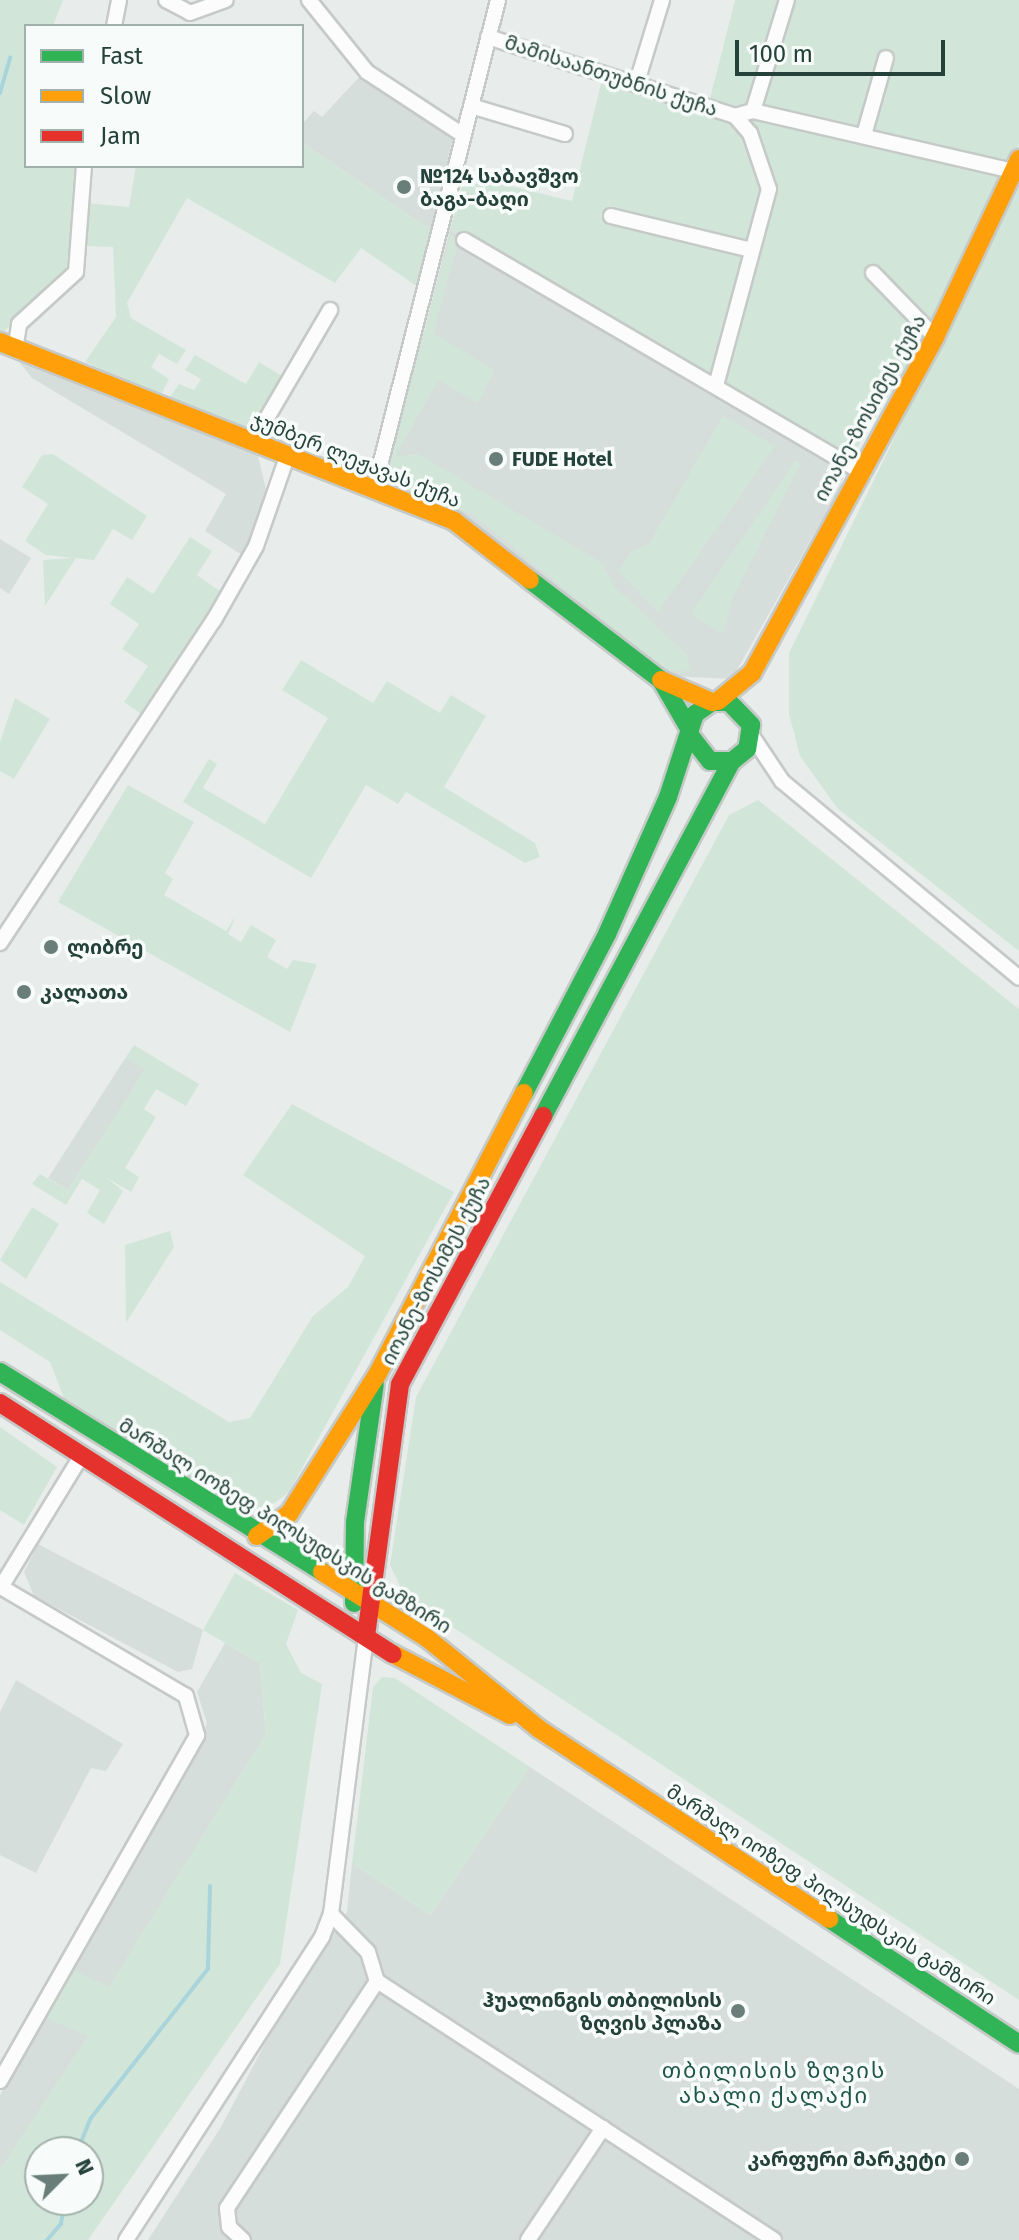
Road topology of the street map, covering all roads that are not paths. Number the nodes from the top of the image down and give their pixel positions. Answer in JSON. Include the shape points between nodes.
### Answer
{"nodes":[{"id":1,"x":119,"y":0,"type":"edge"},
{"id":2,"x":166,"y":0,"type":"edge"},
{"id":3,"x":226,"y":0,"type":"edge"},
{"id":4,"x":309,"y":0,"type":"edge"},
{"id":5,"x":498,"y":0,"type":"edge"},
{"id":6,"x":662,"y":0,"type":"edge"},
{"id":7,"x":787,"y":0,"type":"edge"},
{"id":8,"x":114,"y":24,"type":"edge"},
{"id":9,"x":488,"y":37,"type":"junction"},
{"id":10,"x":886,"y":58,"type":"dead end"},
{"id":11,"x":637,"y":82,"type":"junction"},
{"id":12,"x":471,"y":106,"type":"junction"},
{"id":13,"x":753,"y":111,"type":"junction"},
{"id":14,"x":735,"y":116,"type":"junction"},
{"id":15,"x":565,"y":134,"type":"dead end"},
{"id":16,"x":463,"y":135,"type":"junction"},
{"id":17,"x":864,"y":135,"type":"junction"},
{"id":18,"x":1016,"y":165,"type":"edge"},
{"id":19,"x":84,"y":168,"type":"edge"},
{"id":20,"x":611,"y":216,"type":"dead end"},
{"id":21,"x":464,"y":240,"type":"dead end"},
{"id":22,"x":752,"y":250,"type":"junction"},
{"id":23,"x":873,"y":273,"type":"dead end"},
{"id":24,"x":330,"y":310,"type":"dead end"},
{"id":25,"x":935,"y":337,"type":"junction"},
{"id":26,"x":8,"y":343,"type":"edge"},
{"id":27,"x":716,"y":385,"type":"junction"},
{"id":28,"x":253,"y":442,"type":"junction"},
{"id":29,"x":287,"y":457,"type":"junction"},
{"id":30,"x":860,"y":471,"type":"junction"},
{"id":31,"x":374,"y":489,"type":"junction"},
{"id":32,"x":752,"y":673,"type":"junction"},
{"id":33,"x":661,"y":680,"type":"junction"},
{"id":34,"x":715,"y":702,"type":"junction"},
{"id":35,"x":751,"y":730,"type":"junction"},
{"id":36,"x":690,"y":732,"type":"junction"},
{"id":37,"x":734,"y":760,"type":"junction"},
{"id":38,"x":782,"y":781,"type":"junction"},
{"id":39,"x":0,"y":943,"type":"edge"},
{"id":40,"x":1019,"y":978,"type":"edge"},
{"id":41,"x":385,"y":1357,"type":"junction"},
{"id":42,"x":408,"y":1370,"type":"junction"},
{"id":43,"x":0,"y":1372,"type":"edge"},
{"id":44,"x":377,"y":1375,"type":"junction"},
{"id":45,"x":0,"y":1403,"type":"edge"},
{"id":46,"x":97,"y":1434,"type":"junction"},
{"id":47,"x":82,"y":1455,"type":"junction"},
{"id":48,"x":257,"y":1536,"type":"junction"},
{"id":49,"x":1,"y":1588,"type":"edge"},
{"id":50,"x":351,"y":1594,"type":"junction"},
{"id":51,"x":369,"y":1604,"type":"junction"},
{"id":52,"x":366,"y":1636,"type":"junction"},
{"id":53,"x":539,"y":1729,"type":"junction"},
{"id":54,"x":331,"y":1914,"type":"junction"},
{"id":55,"x":377,"y":1981,"type":"junction"},
{"id":56,"x":1019,"y":2044,"type":"edge"},
{"id":57,"x":0,"y":2081,"type":"edge"},
{"id":58,"x":603,"y":2128,"type":"junction"},
{"id":59,"x":126,"y":2240,"type":"edge"},
{"id":60,"x":243,"y":2240,"type":"edge"},
{"id":61,"x":528,"y":2240,"type":"edge"},
{"id":62,"x":774,"y":2240,"type":"edge"}],
"edges":[{"from":1,"to":8,"type":"street"},
{"from":2,"to":3,"type":"street","via":[[190,13]]},
{"from":4,"to":16,"type":"street","via":[[367,72]]},
{"from":5,"to":9,"type":"street"},
{"from":6,"to":11,"type":"street"},
{"from":7,"to":13,"type":"street"},
{"from":9,"to":11,"type":"street","name":"მამისაანთუბნის ქუჩა"},
{"from":9,"to":12,"type":"street"},
{"from":10,"to":17,"type":"street"},
{"from":11,"to":14,"type":"street","name":"მამისაანთუბნის ქუჩა"},
{"from":12,"to":15,"type":"street"},
{"from":12,"to":16,"type":"street"},
{"from":13,"to":14,"type":"street"},
{"from":13,"to":17,"type":"street"},
{"from":14,"to":22,"type":"street","name":"მამისაანთუბნის ქუჩა","via":[[768,169]]},
{"from":16,"to":31,"type":"street"},
{"from":17,"to":18,"type":"street"},
{"from":18,"to":25,"type":"street","name":"იოანე-ზოსიმეს ქუჩა"},
{"from":19,"to":26,"type":"street","via":[[76,272],[19,324]]},
{"from":20,"to":22,"type":"street"},
{"from":21,"to":27,"type":"street"},
{"from":22,"to":27,"type":"street","name":"მამისაანთუბნის ქუჩა"},
{"from":23,"to":25,"type":"street"},
{"from":24,"to":28,"type":"street"},
{"from":25,"to":30,"type":"street","name":"იოანე-ზოსიმეს ქუჩა"},
{"from":26,"to":28,"type":"street","name":"ჯუმბერ ლეჟავას ქუჩა"},
{"from":27,"to":30,"type":"street"},
{"from":28,"to":29,"type":"street","name":"ჯუმბერ ლეჟავას ქუჩა"},
{"from":29,"to":31,"type":"street","name":"ჯუმბერ ლეჟავას ქუჩა"},
{"from":29,"to":39,"type":"street","via":[[256,546],[214,620]]},
{"from":30,"to":32,"type":"street","name":"იოანე-ზოსიმეს ქუჩა"},
{"from":31,"to":33,"type":"street","name":"ჯუმბერ ლეჟავას ქუჩა","via":[[454,521]]},
{"from":32,"to":34,"type":"street","name":"იოანე-ზოსიმეს ქუჩა"},
{"from":32,"to":35,"type":"street","name":"იოანე-ზოსიმეს ქუჩა"},
{"from":33,"to":34,"type":"street","name":"ჯუმბერ ლეჟავას ქუჩა"},
{"from":33,"to":36,"type":"street","name":"ჯუმბერ ლეჟავას ქუჩა"},
{"from":34,"to":35,"type":"street","via":[[737,705]]},
{"from":34,"to":36,"type":"street"},
{"from":35,"to":37,"type":"street"},
{"from":35,"to":38,"type":"street"},
{"from":36,"to":37,"type":"street","via":[[701,756]]},
{"from":36,"to":41,"type":"street","name":"იოანე-ზოსიმეს ქუჩა","via":[[607,934]]},
{"from":37,"to":38,"type":"street"},
{"from":37,"to":42,"type":"street","name":"იოანე-ზოსიმეს ქუჩა"},
{"from":38,"to":40,"type":"street"},
{"from":41,"to":42,"type":"street","via":[[393,1369]]},
{"from":41,"to":44,"type":"street","name":"იოანე-ზოსიმეს ქუჩა"},
{"from":42,"to":51,"type":"street","name":"იოანე-ზოსიმეს ქუჩა","via":[[400,1384]]},
{"from":43,"to":46,"type":"street","name":"მარშალ იოზეფ პილსუდსკის გამზირი"},
{"from":44,"to":48,"type":"street","name":"იოანე-ზოსიმეს ქუჩა","via":[[289,1514]]},
{"from":44,"to":50,"type":"street","name":"იოანე-ზოსიმეს ქუჩა"},
{"from":45,"to":47,"type":"street","name":"მარშალ იოზეფ პილსუდსკის გამზირი"},
{"from":46,"to":47,"type":"street"},
{"from":46,"to":48,"type":"street","name":"მარშალ იოზეფ პილსუდსკის გამზირი"},
{"from":47,"to":49,"type":"street"},
{"from":47,"to":52,"type":"street","name":"მარშალ იოზეფ პილსუდსკის გამზირი"},
{"from":48,"to":50,"type":"street","name":"მარშალ იოზეფ პილსუდსკის გამზირი"},
{"from":49,"to":57,"type":"street","via":[[159,1677],[186,1696],[198,1718],[192,1749]]},
{"from":50,"to":51,"type":"street","name":"მარშალ იოზეფ პილსუდსკის გამზირი"},
{"from":50,"to":52,"type":"street","name":"იოანე-ზოსიმეს ქუჩა"},
{"from":51,"to":52,"type":"street","name":"იოანე-ზოსიმეს ქუჩა"},
{"from":51,"to":53,"type":"street","name":"მარშალ იოზეფ პილსუდსკის გამზირი","via":[[427,1638]]},
{"from":52,"to":53,"type":"street","name":"მარშალ იოზეფ პილსუდსკის გამზირი"},
{"from":52,"to":54,"type":"street"},
{"from":53,"to":56,"type":"street","name":"მარშალ იოზეფ პილსუდსკის გამზირი"},
{"from":54,"to":55,"type":"street","via":[[368,1952]]},
{"from":54,"to":59,"type":"street","via":[[252,2053]]},
{"from":55,"to":58,"type":"street"},
{"from":55,"to":60,"type":"street","via":[[227,2208],[229,2227]]},
{"from":58,"to":61,"type":"street"},
{"from":58,"to":62,"type":"street"}]}
